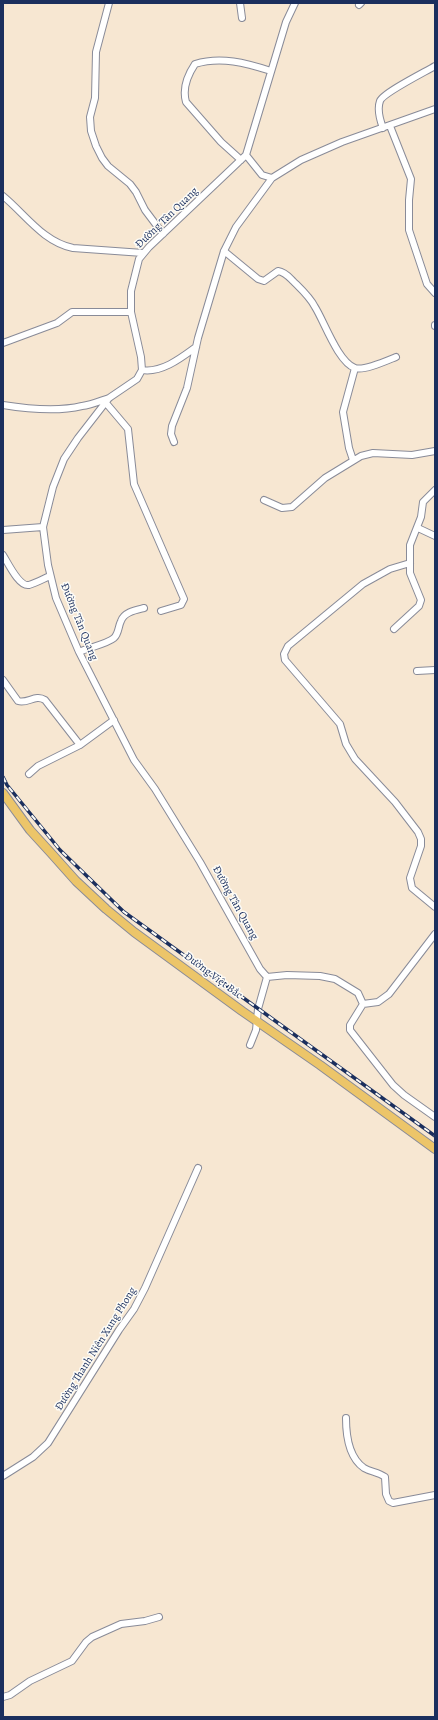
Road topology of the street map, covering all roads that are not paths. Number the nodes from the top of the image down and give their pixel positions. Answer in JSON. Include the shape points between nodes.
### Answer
{"nodes":[{"id":1,"x":110,"y":3,"type":"edge"},
{"id":2,"x":240,"y":3,"type":"edge"},
{"id":3,"x":295,"y":3,"type":"edge"},
{"id":4,"x":242,"y":18,"type":"dead end"},
{"id":5,"x":435,"y":66,"type":"edge"},
{"id":6,"x":271,"y":71,"type":"junction"},
{"id":7,"x":435,"y":109,"type":"edge"},
{"id":8,"x":390,"y":126,"type":"junction"},
{"id":9,"x":383,"y":128,"type":"junction"},
{"id":10,"x":244,"y":158,"type":"junction"},
{"id":11,"x":272,"y":178,"type":"junction"},
{"id":12,"x":3,"y":196,"type":"edge"},
{"id":13,"x":163,"y":234,"type":"junction"},
{"id":14,"x":224,"y":251,"type":"junction"},
{"id":15,"x":143,"y":253,"type":"junction"},
{"id":16,"x":435,"y":294,"type":"edge"},
{"id":17,"x":130,"y":312,"type":"junction"},
{"id":18,"x":3,"y":343,"type":"edge"},
{"id":19,"x":196,"y":347,"type":"junction"},
{"id":20,"x":396,"y":357,"type":"dead end"},
{"id":21,"x":355,"y":368,"type":"junction"},
{"id":22,"x":142,"y":370,"type":"junction"},
{"id":23,"x":108,"y":401,"type":"junction"},
{"id":24,"x":3,"y":405,"type":"edge"},
{"id":25,"x":174,"y":442,"type":"dead end"},
{"id":26,"x":435,"y":451,"type":"edge"},
{"id":27,"x":353,"y":460,"type":"junction"},
{"id":28,"x":435,"y":490,"type":"edge"},
{"id":29,"x":264,"y":500,"type":"dead end"},
{"id":30,"x":43,"y":528,"type":"junction"},
{"id":31,"x":418,"y":528,"type":"junction"},
{"id":32,"x":3,"y":530,"type":"edge"},
{"id":33,"x":435,"y":536,"type":"edge"},
{"id":34,"x":3,"y":555,"type":"edge"},
{"id":35,"x":410,"y":563,"type":"junction"},
{"id":36,"x":50,"y":576,"type":"junction"},
{"id":37,"x":144,"y":608,"type":"dead end"},
{"id":38,"x":161,"y":611,"type":"dead end"},
{"id":39,"x":394,"y":629,"type":"dead end"},
{"id":40,"x":78,"y":652,"type":"junction"},
{"id":41,"x":435,"y":670,"type":"edge"},
{"id":42,"x":417,"y":672,"type":"dead end"},
{"id":43,"x":3,"y":680,"type":"edge"},
{"id":44,"x":114,"y":720,"type":"junction"},
{"id":45,"x":80,"y":745,"type":"junction"},
{"id":46,"x":28,"y":774,"type":"dead end"},
{"id":47,"x":3,"y":793,"type":"edge"},
{"id":48,"x":435,"y":907,"type":"edge"},
{"id":49,"x":435,"y":934,"type":"edge"},
{"id":50,"x":267,"y":977,"type":"junction"},
{"id":51,"x":363,"y":1004,"type":"junction"},
{"id":52,"x":257,"y":1021,"type":"junction"},
{"id":53,"x":250,"y":1045,"type":"dead end"},
{"id":54,"x":435,"y":1117,"type":"edge"},
{"id":55,"x":435,"y":1149,"type":"edge"},
{"id":56,"x":198,"y":1168,"type":"dead end"},
{"id":57,"x":346,"y":1418,"type":"dead end"},
{"id":58,"x":3,"y":1476,"type":"edge"},
{"id":59,"x":435,"y":1495,"type":"edge"},
{"id":60,"x":159,"y":1617,"type":"dead end"},
{"id":61,"x":3,"y":1697,"type":"edge"}],
"edges":[{"from":1,"to":13,"type":"street","via":[[96,52],[91,131],[102,158],[130,184]]},
{"from":2,"to":4,"type":"street"},
{"from":3,"to":6,"type":"street","name":"Đường Tân Quang","via":[[286,22]]},
{"from":5,"to":9,"type":"street","via":[[387,93],[380,100]]},
{"from":6,"to":10,"type":"street","name":"Đường Tân Quang"},
{"from":6,"to":10,"type":"street","via":[[238,61],[218,60],[195,64],[187,78],[184,96],[186,102],[221,142]]},
{"from":7,"to":8,"type":"street"},
{"from":8,"to":9,"type":"street"},
{"from":8,"to":16,"type":"street","via":[[411,179],[410,230],[427,284]]},
{"from":9,"to":11,"type":"street","via":[[359,135],[301,160]]},
{"from":10,"to":11,"type":"street","via":[[262,175]]},
{"from":10,"to":13,"type":"street","name":"Đường Tân Quang"},
{"from":11,"to":14,"type":"street","via":[[236,227]]},
{"from":12,"to":15,"type":"street","via":[[51,240],[63,246]]},
{"from":13,"to":15,"type":"street","name":"Đường Tân Quang"},
{"from":14,"to":19,"type":"street"},
{"from":14,"to":21,"type":"street","via":[[258,279],[264,281],[278,272],[288,276],[315,306],[336,347]]},
{"from":15,"to":17,"type":"street","name":"Đường Tân Quang","via":[[134,274]]},
{"from":17,"to":18,"type":"street","via":[[72,312],[57,322]]},
{"from":17,"to":22,"type":"street","name":"Đường Tân Quang"},
{"from":19,"to":22,"type":"street","via":[[156,370]]},
{"from":19,"to":25,"type":"street","via":[[187,388],[172,426]]},
{"from":20,"to":21,"type":"street","via":[[364,368]]},
{"from":21,"to":27,"type":"street","via":[[343,412]]},
{"from":22,"to":23,"type":"street","name":"Đường Tân Quang","via":[[137,379]]},
{"from":23,"to":24,"type":"street","via":[[59,409]]},
{"from":23,"to":30,"type":"street","name":"Đường Tân Quang","via":[[64,459],[53,487]]},
{"from":23,"to":38,"type":"street","via":[[128,429],[134,484],[184,598],[181,605]]},
{"from":26,"to":27,"type":"street","via":[[412,455],[373,453]]},
{"from":27,"to":29,"type":"street","via":[[325,478],[292,507],[282,508]]},
{"from":28,"to":31,"type":"street","via":[[423,502]]},
{"from":30,"to":32,"type":"street"},
{"from":30,"to":36,"type":"street","name":"Đường Tân Quang"},
{"from":31,"to":33,"type":"street"},
{"from":31,"to":35,"type":"street","via":[[410,545]]},
{"from":34,"to":36,"type":"street","via":[[24,585]]},
{"from":35,"to":39,"type":"street","via":[[411,576],[421,600],[419,606]]},
{"from":35,"to":48,"type":"street","via":[[390,569],[363,584],[288,646],[284,660],[340,724],[346,744],[355,759],[395,802],[418,832],[421,846],[410,884]]},
{"from":36,"to":40,"type":"street","name":"Đường Tân Quang"},
{"from":37,"to":40,"type":"street","via":[[124,616],[113,639]]},
{"from":40,"to":44,"type":"street","name":"Đường Tân Quang"},
{"from":41,"to":42,"type":"street"},
{"from":43,"to":45,"type":"street","via":[[18,701],[36,698],[45,700]]},
{"from":44,"to":45,"type":"street"},
{"from":44,"to":50,"type":"street","name":"Đường Tân Quang","via":[[136,764],[152,784],[200,862],[260,969]]},
{"from":45,"to":46,"type":"street","via":[[38,766]]},
{"from":47,"to":52,"type":"main road","name":"Đường Việt Bắc","via":[[30,830],[76,881],[106,909]]},
{"from":49,"to":51,"type":"street","via":[[389,994],[378,1002]]},
{"from":50,"to":51,"type":"street","via":[[287,975],[335,979],[358,993]]},
{"from":50,"to":52,"type":"street"},
{"from":51,"to":54,"type":"street","via":[[350,1025],[350,1030],[393,1085]]},
{"from":52,"to":53,"type":"street"},
{"from":52,"to":55,"type":"main road","name":"Đường Việt Bắc"},
{"from":56,"to":58,"type":"street","name":"Đường Thanh Niên Xung Phong","via":[[146,1288],[134,1309],[48,1443],[33,1457]]},
{"from":57,"to":59,"type":"street","via":[[346,1433],[352,1452],[365,1468],[384,1477],[386,1494],[390,1502]]},
{"from":60,"to":61,"type":"street","via":[[121,1624],[92,1637],[72,1661]]}]}
